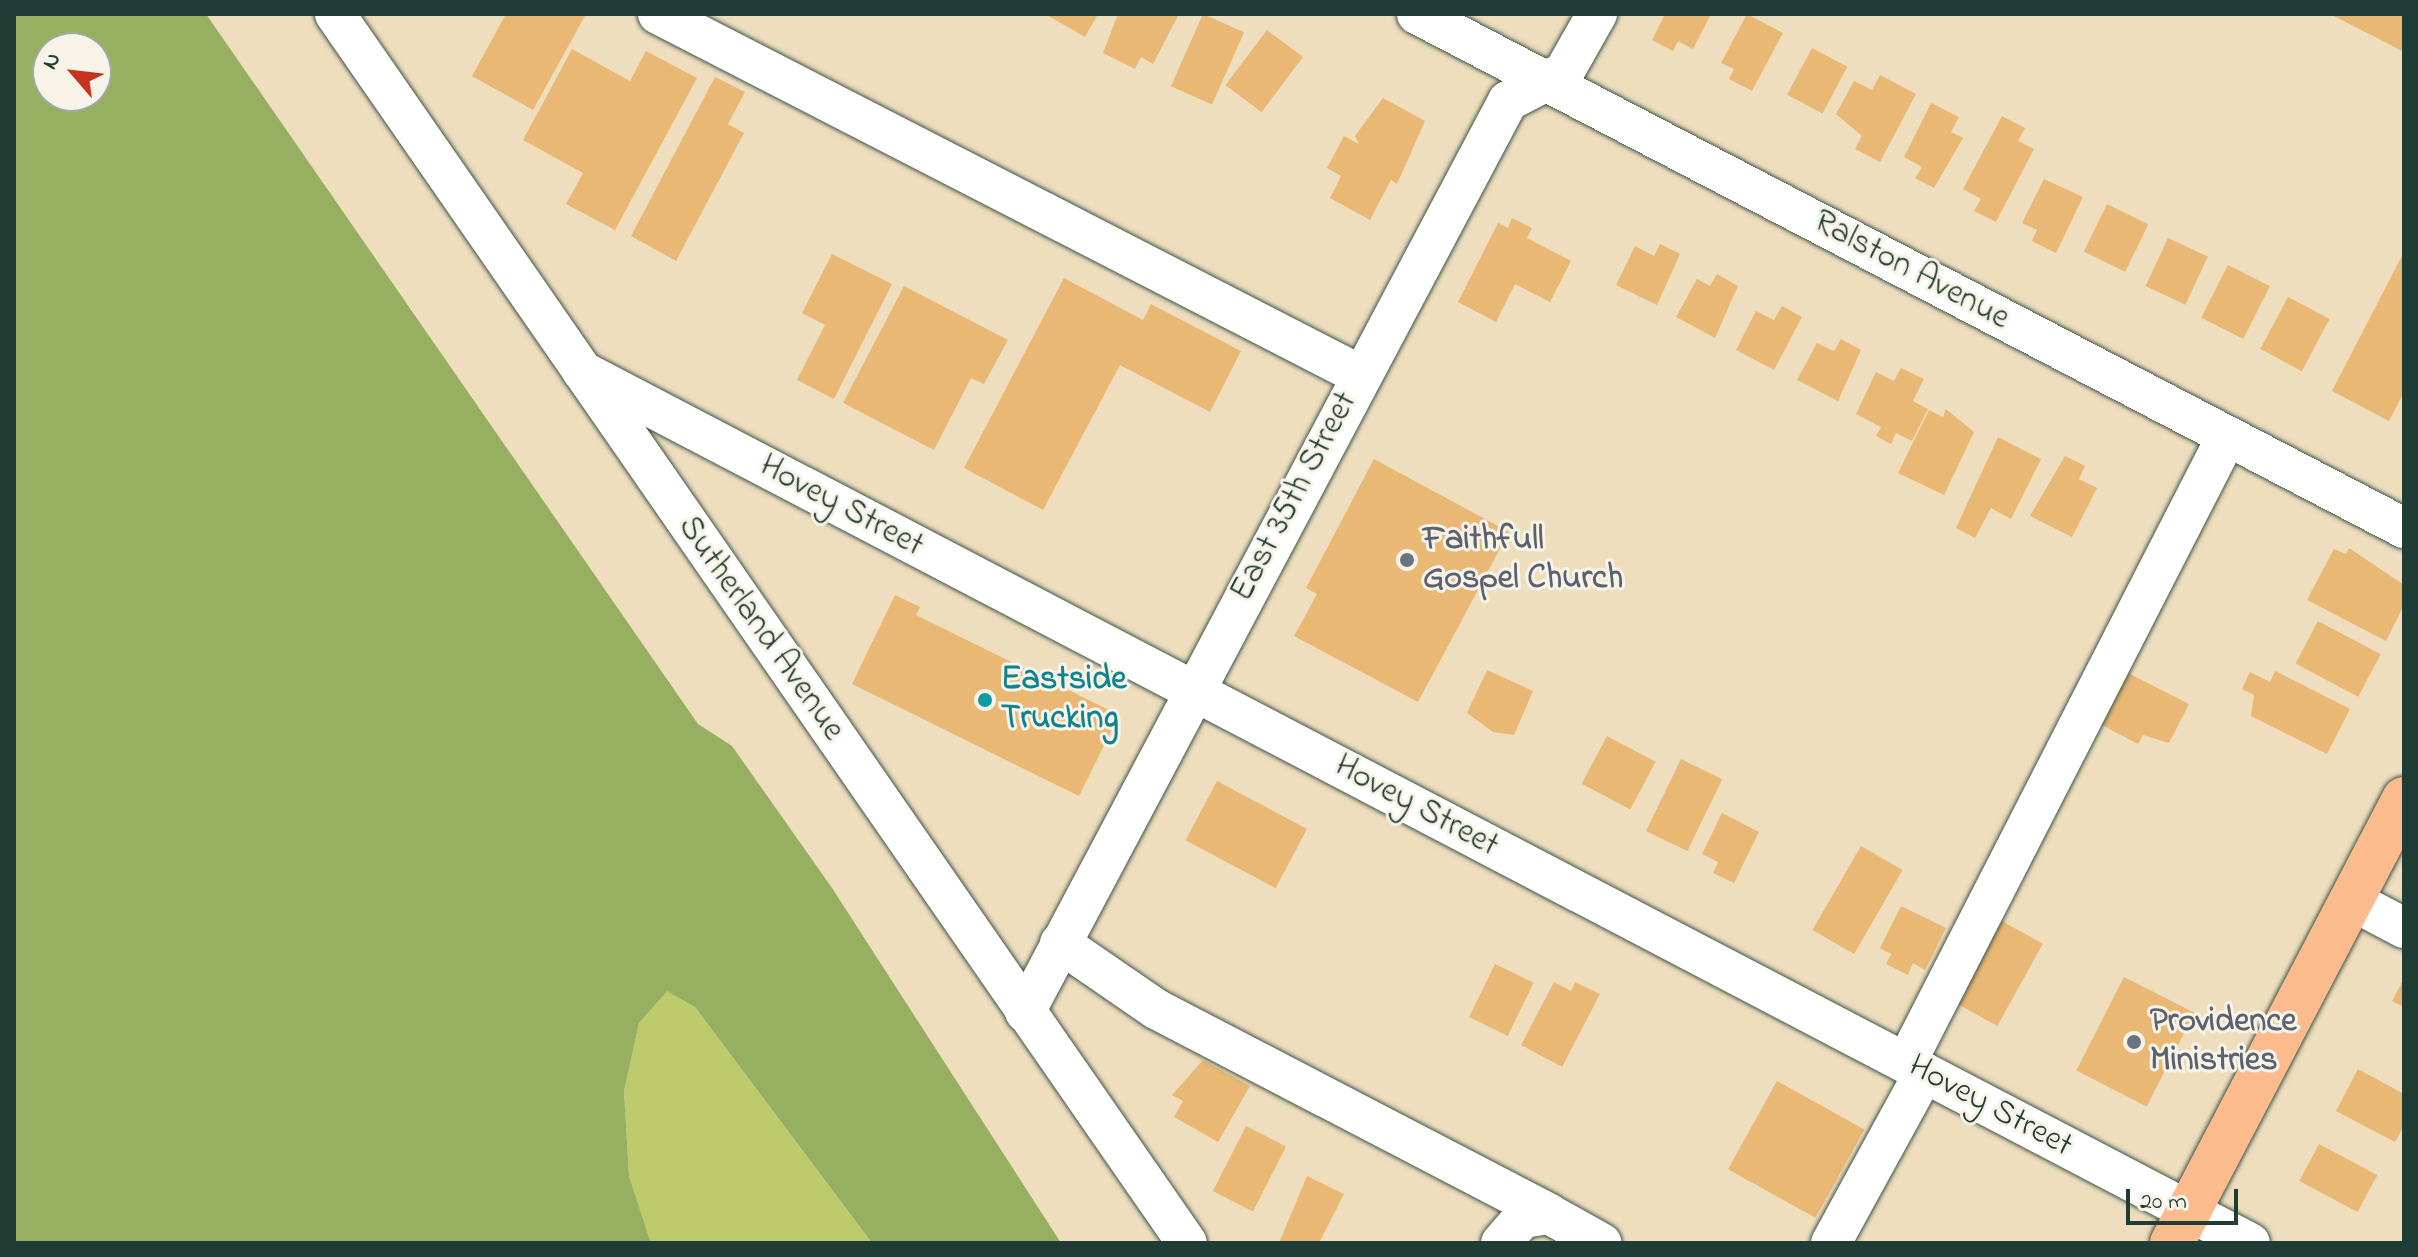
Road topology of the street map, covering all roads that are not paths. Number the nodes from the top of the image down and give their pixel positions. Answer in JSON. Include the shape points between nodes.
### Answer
{"nodes":[{"id":1,"x":335,"y":14,"type":"edge"},
{"id":2,"x":658,"y":14,"type":"edge"},
{"id":3,"x":1417,"y":14,"type":"edge"},
{"id":4,"x":1597,"y":14,"type":"edge"},
{"id":5,"x":1545,"y":81,"type":"junction"},
{"id":6,"x":582,"y":371,"type":"junction"},
{"id":7,"x":1360,"y":375,"type":"junction"},
{"id":8,"x":2227,"y":436,"type":"junction"},
{"id":9,"x":2404,"y":528,"type":"edge"},
{"id":10,"x":1191,"y":690,"type":"junction"},
{"id":11,"x":2404,"y":799,"type":"edge"},
{"id":12,"x":2351,"y":900,"type":"junction"},
{"id":13,"x":2404,"y":928,"type":"edge"},
{"id":14,"x":1060,"y":943,"type":"junction"},
{"id":15,"x":1025,"y":1012,"type":"junction"},
{"id":16,"x":1915,"y":1068,"type":"junction"},
{"id":17,"x":1549,"y":1214,"type":"junction"},
{"id":18,"x":2180,"y":1227,"type":"edge"},
{"id":19,"x":1187,"y":1243,"type":"edge"},
{"id":20,"x":1501,"y":1243,"type":"edge"},
{"id":21,"x":1601,"y":1243,"type":"edge"},
{"id":22,"x":1831,"y":1243,"type":"edge"},
{"id":23,"x":2250,"y":1243,"type":"edge"}],
"edges":[{"from":1,"to":6,"type":"street","name":"Sutherland Avenue"},
{"from":2,"to":7,"type":"street"},
{"from":3,"to":5,"type":"street","name":"Ralston Avenue"},
{"from":4,"to":5,"type":"street","name":"East 35th Street","via":[[1568,67]]},
{"from":5,"to":7,"type":"street","name":"East 35th Street","via":[[1508,101]]},
{"from":5,"to":8,"type":"street","name":"Ralston Avenue"},
{"from":6,"to":10,"type":"street","name":"Hovey Street"},
{"from":6,"to":15,"type":"street","name":"Sutherland Avenue"},
{"from":7,"to":10,"type":"street","name":"East 35th Street"},
{"from":8,"to":9,"type":"street","name":"Ralston Avenue"},
{"from":8,"to":16,"type":"street"},
{"from":10,"to":14,"type":"street","name":"East 35th Street"},
{"from":10,"to":16,"type":"street","name":"Hovey Street"},
{"from":11,"to":12,"type":"main road"},
{"from":12,"to":13,"type":"street"},
{"from":12,"to":18,"type":"main road"},
{"from":14,"to":15,"type":"street","name":"East 35th Street"},
{"from":14,"to":17,"type":"street","via":[[1156,1009]]},
{"from":15,"to":19,"type":"street","name":"Sutherland Avenue"},
{"from":16,"to":18,"type":"street","name":"Hovey Street"},
{"from":16,"to":22,"type":"street"},
{"from":17,"to":20,"type":"street","via":[[1523,1218]]},
{"from":17,"to":21,"type":"street"},
{"from":18,"to":23,"type":"street","name":"Hovey Street"}]}
